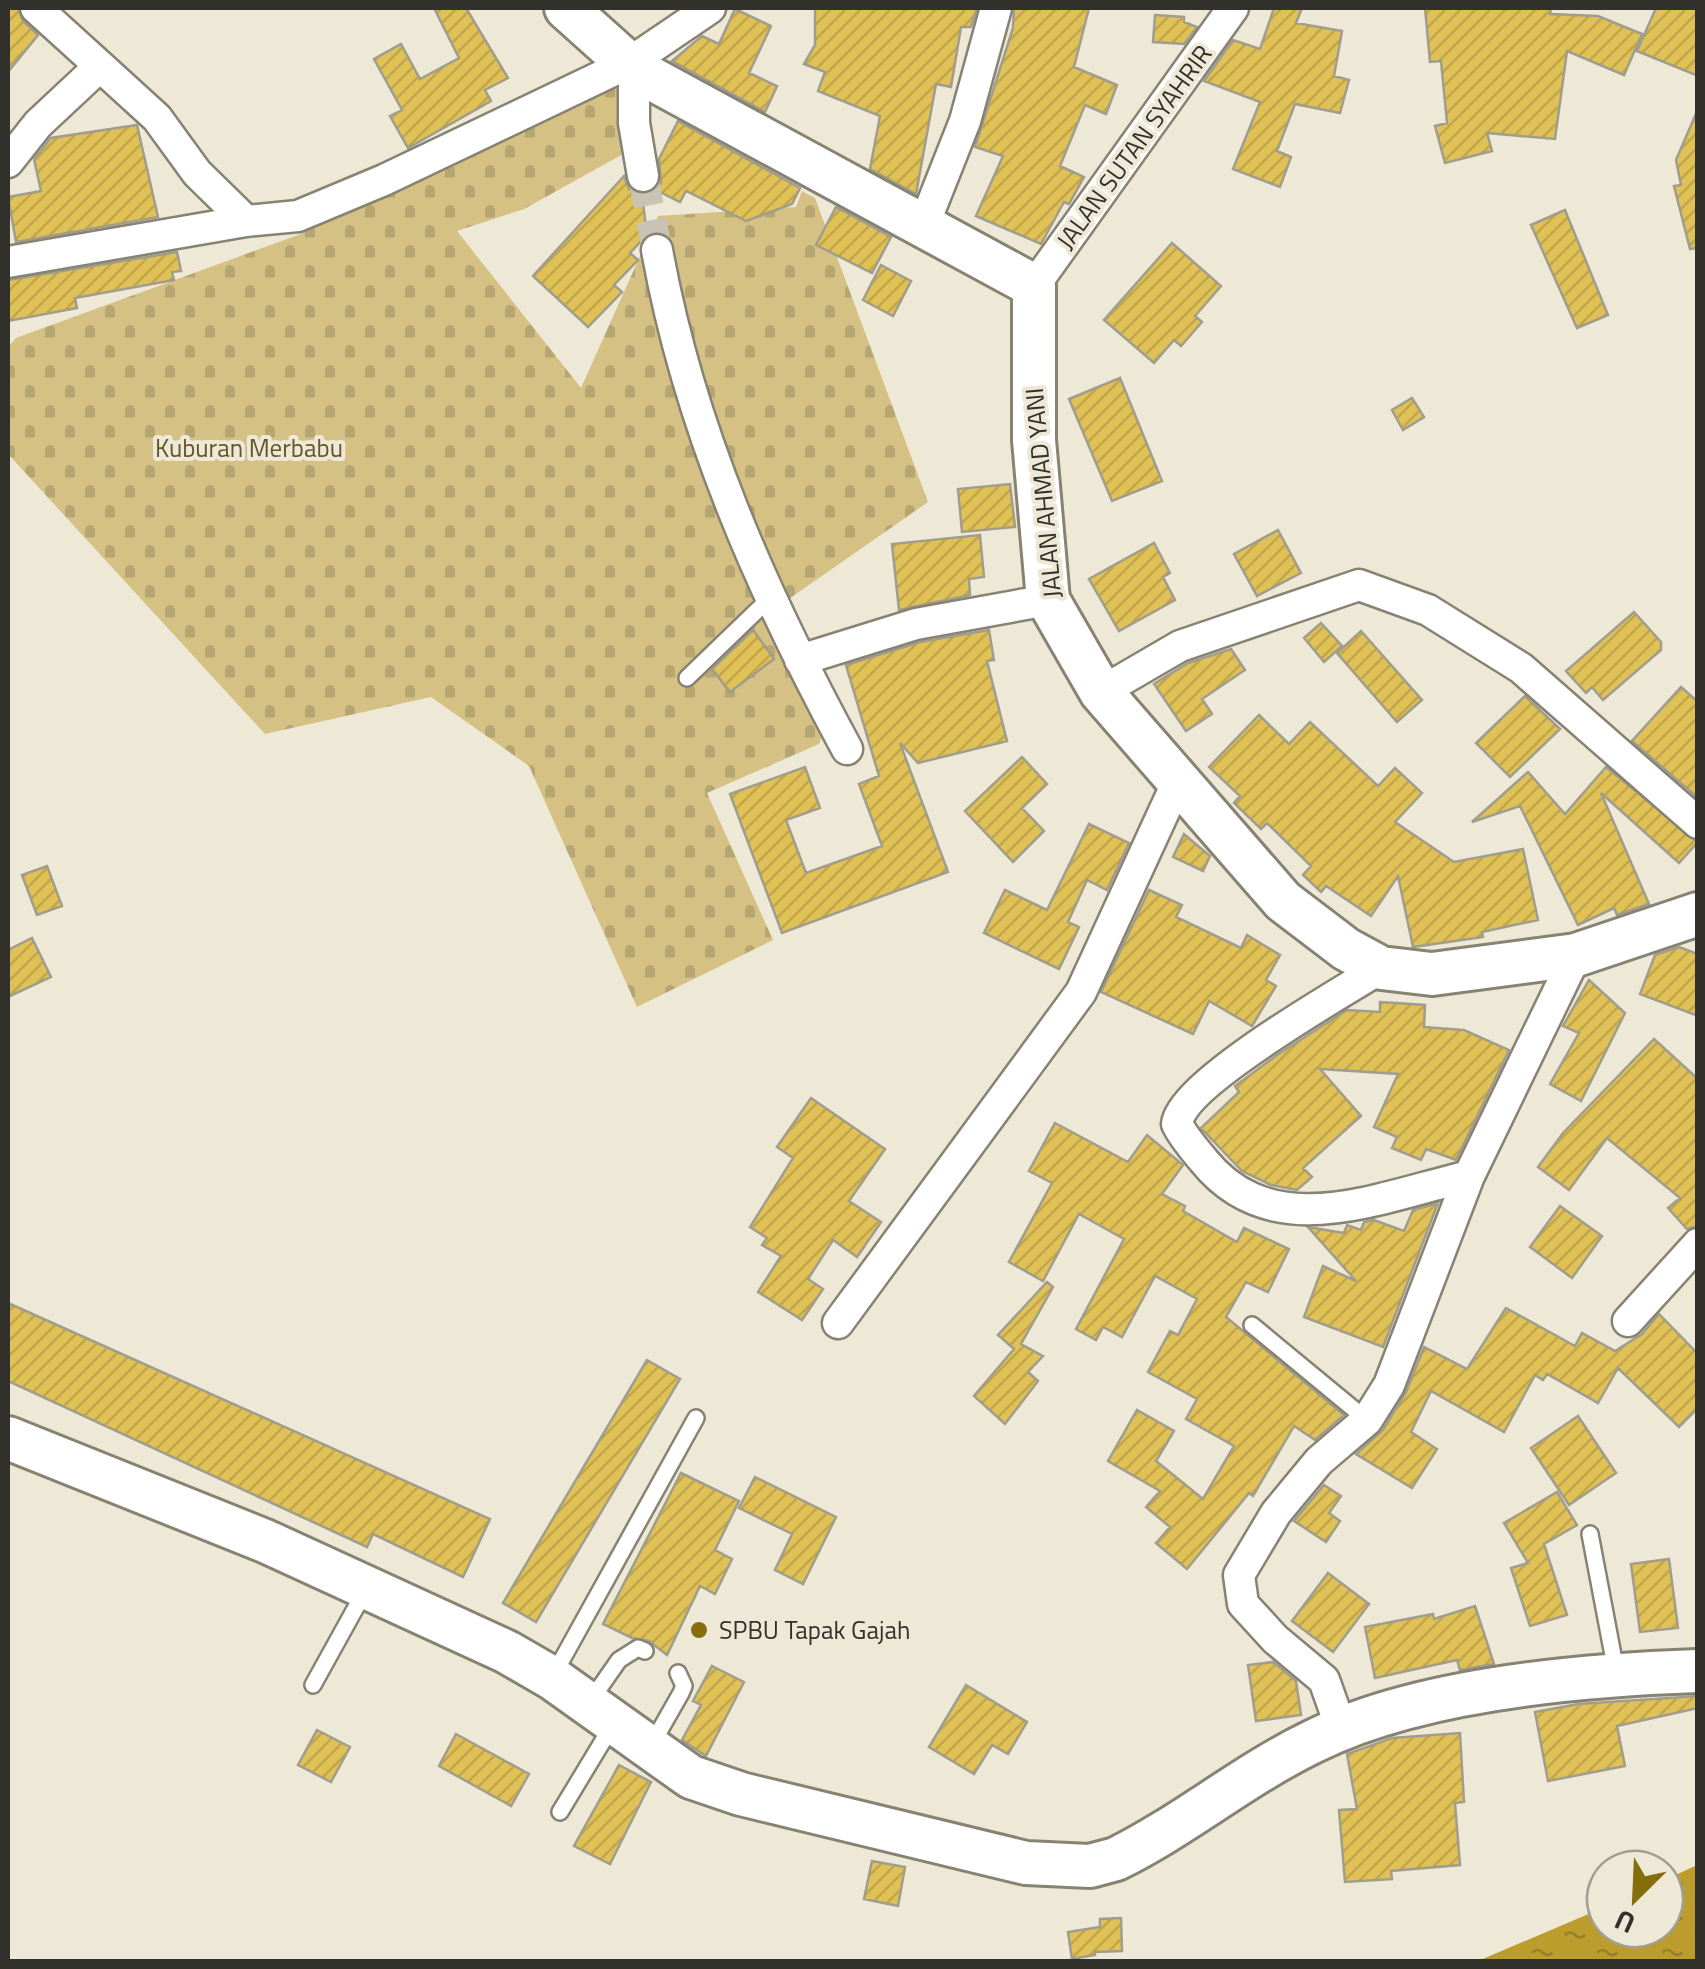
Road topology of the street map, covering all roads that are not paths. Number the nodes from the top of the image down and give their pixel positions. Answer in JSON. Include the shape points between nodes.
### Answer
{"nodes":[{"id":1,"x":36,"y":8,"type":"edge"},
{"id":2,"x":566,"y":8,"type":"edge"},
{"id":3,"x":710,"y":8,"type":"edge"},
{"id":4,"x":996,"y":8,"type":"edge"},
{"id":5,"x":1233,"y":8,"type":"edge"},
{"id":6,"x":100,"y":66,"type":"junction"},
{"id":7,"x":632,"y":66,"type":"junction"},
{"id":8,"x":8,"y":162,"type":"edge"},
{"id":9,"x":642,"y":176,"type":"tunnel mouth"},
{"id":10,"x":246,"y":221,"type":"junction"},
{"id":11,"x":923,"y":227,"type":"junction"},
{"id":12,"x":657,"y":250,"type":"tunnel mouth"},
{"id":13,"x":8,"y":262,"type":"edge"},
{"id":14,"x":1034,"y":286,"type":"junction"},
{"id":15,"x":769,"y":600,"type":"junction"},
{"id":16,"x":1048,"y":600,"type":"junction"},
{"id":17,"x":800,"y":660,"type":"junction"},
{"id":18,"x":687,"y":678,"type":"dead end"},
{"id":19,"x":1101,"y":692,"type":"junction"},
{"id":20,"x":847,"y":749,"type":"dead end"},
{"id":21,"x":1178,"y":781,"type":"junction"},
{"id":22,"x":1698,"y":824,"type":"edge"},
{"id":23,"x":1698,"y":914,"type":"edge"},
{"id":24,"x":1576,"y":955,"type":"junction"},
{"id":25,"x":1381,"y":968,"type":"junction"},
{"id":26,"x":1469,"y":1176,"type":"junction"},
{"id":27,"x":1698,"y":1244,"type":"edge"},
{"id":28,"x":1628,"y":1321,"type":"dead end"},
{"id":29,"x":838,"y":1323,"type":"dead end"},
{"id":30,"x":1252,"y":1325,"type":"dead end"},
{"id":31,"x":696,"y":1418,"type":"dead end"},
{"id":32,"x":1367,"y":1420,"type":"junction"},
{"id":33,"x":8,"y":1438,"type":"edge"},
{"id":34,"x":1590,"y":1534,"type":"dead end"},
{"id":35,"x":368,"y":1587,"type":"junction"},
{"id":36,"x":645,"y":1651,"type":"dead end"},
{"id":37,"x":1698,"y":1670,"type":"edge"},
{"id":38,"x":678,"y":1673,"type":"dead end"},
{"id":39,"x":1616,"y":1675,"type":"junction"},
{"id":40,"x":552,"y":1678,"type":"junction"},
{"id":41,"x":313,"y":1685,"type":"dead end"},
{"id":42,"x":602,"y":1713,"type":"junction"},
{"id":43,"x":1341,"y":1728,"type":"junction"},
{"id":44,"x":650,"y":1749,"type":"junction"},
{"id":45,"x":560,"y":1812,"type":"dead end"}],
"edges":[{"from":1,"to":6,"type":"street"},
{"from":2,"to":7,"type":"street"},
{"from":3,"to":7,"type":"street"},
{"from":4,"to":11,"type":"street","via":[[965,121]]},
{"from":5,"to":14,"type":"street","name":"JALAN SUTAN SYAHRIR"},
{"from":6,"to":8,"type":"street"},
{"from":6,"to":10,"type":"street","via":[[158,118],[196,173]]},
{"from":7,"to":9,"type":"street"},
{"from":7,"to":10,"type":"street","via":[[331,203],[298,216]]},
{"from":7,"to":11,"type":"street"},
{"from":10,"to":13,"type":"street"},
{"from":11,"to":14,"type":"street"},
{"from":12,"to":15,"type":"street","via":[[696,409]]},
{"from":14,"to":16,"type":"street","name":"JALAN AHMAD YANI","via":[[1034,440]]},
{"from":15,"to":17,"type":"street"},
{"from":15,"to":18,"type":"lane"},
{"from":16,"to":17,"type":"street","via":[[916,624]]},
{"from":16,"to":19,"type":"street","name":"JALAN AHMAD YANI"},
{"from":17,"to":20,"type":"street"},
{"from":19,"to":21,"type":"street","name":"JALAN AHMAD YANI"},
{"from":19,"to":22,"type":"street","via":[[1180,646],[1359,585],[1428,610],[1521,668]]},
{"from":21,"to":25,"type":"street","name":"JALAN AHMAD YANI","via":[[1283,902]]},
{"from":21,"to":29,"type":"street","via":[[1082,992]]},
{"from":23,"to":24,"type":"street","name":"JALAN AHMAD YANI"},
{"from":24,"to":25,"type":"street","name":"JALAN AHMAD YANI","via":[[1432,974]]},
{"from":24,"to":26,"type":"street"},
{"from":25,"to":26,"type":"street","via":[[1258,1045],[1186,1103],[1177,1124],[1226,1188],[1280,1210],[1337,1207]]},
{"from":26,"to":32,"type":"street","via":[[1389,1385]]},
{"from":27,"to":28,"type":"street"},
{"from":30,"to":32,"type":"lane"},
{"from":31,"to":40,"type":"lane"},
{"from":32,"to":43,"type":"street","via":[[1319,1461],[1276,1512],[1237,1583],[1243,1604],[1262,1627],[1324,1680]]},
{"from":33,"to":35,"type":"street"},
{"from":34,"to":39,"type":"lane"},
{"from":35,"to":40,"type":"street"},
{"from":35,"to":41,"type":"lane"},
{"from":36,"to":42,"type":"lane","via":[[630,1649],[618,1660]]},
{"from":37,"to":39,"type":"street"},
{"from":38,"to":44,"type":"lane","via":[[684,1686]]},
{"from":39,"to":43,"type":"street","via":[[1430,1704]]},
{"from":40,"to":42,"type":"street"},
{"from":42,"to":44,"type":"street"},
{"from":42,"to":45,"type":"lane"},
{"from":43,"to":44,"type":"street","via":[[1138,1848],[1090,1866],[1060,1867],[741,1794],[691,1777]]}]}
